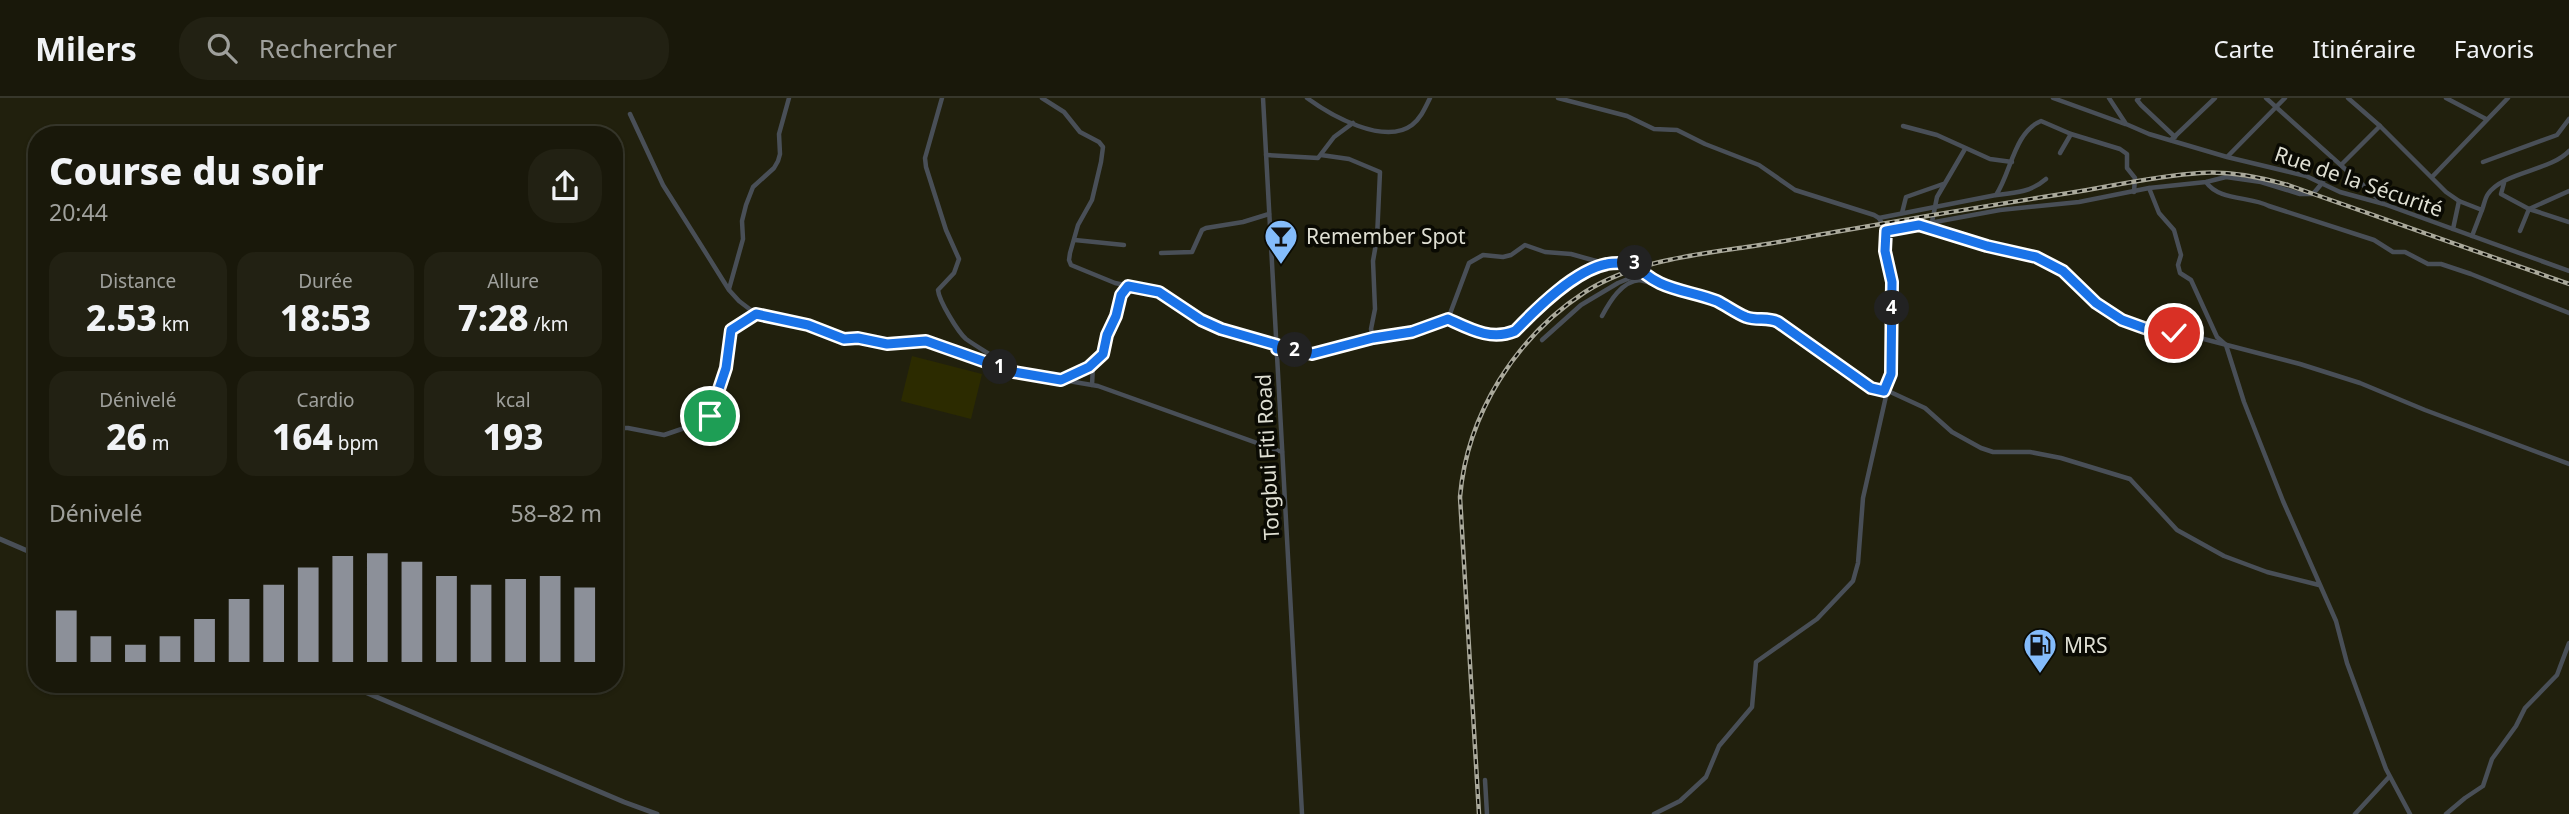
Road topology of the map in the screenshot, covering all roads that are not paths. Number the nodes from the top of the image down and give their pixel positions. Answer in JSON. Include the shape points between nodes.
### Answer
{"nodes":[{"id":1,"x":789,"y":98,"type":"edge"},
{"id":2,"x":942,"y":98,"type":"edge"},
{"id":3,"x":1042,"y":98,"type":"edge"},
{"id":4,"x":1263,"y":98,"type":"edge"},
{"id":5,"x":1307,"y":98,"type":"edge"},
{"id":6,"x":1430,"y":98,"type":"edge"},
{"id":7,"x":1558,"y":98,"type":"edge"},
{"id":8,"x":2053,"y":98,"type":"edge"},
{"id":9,"x":2109,"y":98,"type":"edge"},
{"id":10,"x":2215,"y":98,"type":"edge"},
{"id":11,"x":2266,"y":98,"type":"edge"},
{"id":12,"x":2285,"y":98,"type":"edge"},
{"id":13,"x":2348,"y":98,"type":"edge"},
{"id":14,"x":2446,"y":98,"type":"edge"},
{"id":15,"x":2508,"y":98,"type":"edge"},
{"id":16,"x":2138,"y":99,"type":"edge"},
{"id":17,"x":2275,"y":107,"type":"junction"},
{"id":18,"x":630,"y":114,"type":"dead end"},
{"id":19,"x":2486,"y":119,"type":"junction"},
{"id":20,"x":2569,"y":119,"type":"edge"},
{"id":21,"x":1353,"y":123,"type":"junction"},
{"id":22,"x":2126,"y":124,"type":"junction"},
{"id":23,"x":1903,"y":126,"type":"dead end"},
{"id":24,"x":2380,"y":126,"type":"junction"},
{"id":25,"x":2071,"y":134,"type":"junction"},
{"id":26,"x":2173,"y":139,"type":"junction"},
{"id":27,"x":1965,"y":149,"type":"junction"},
{"id":28,"x":2569,"y":151,"type":"edge"},
{"id":29,"x":2060,"y":153,"type":"dead end"},
{"id":30,"x":1266,"y":155,"type":"junction"},
{"id":31,"x":1321,"y":155,"type":"junction"},
{"id":32,"x":2227,"y":157,"type":"junction"},
{"id":33,"x":2012,"y":162,"type":"junction"},
{"id":34,"x":2483,"y":162,"type":"dead end"},
{"id":35,"x":2342,"y":165,"type":"junction"},
{"id":36,"x":2432,"y":177,"type":"junction"},
{"id":37,"x":2046,"y":179,"type":"dead end"},
{"id":38,"x":2206,"y":182,"type":"junction"},
{"id":39,"x":2323,"y":182,"type":"junction"},
{"id":40,"x":1944,"y":183,"type":"junction"},
{"id":41,"x":2504,"y":183,"type":"junction"},
{"id":42,"x":2149,"y":188,"type":"junction"},
{"id":43,"x":2569,"y":191,"type":"edge"},
{"id":44,"x":2134,"y":192,"type":"junction"},
{"id":45,"x":1996,"y":195,"type":"junction"},
{"id":46,"x":2459,"y":201,"type":"junction"},
{"id":47,"x":2384,"y":204,"type":"junction"},
{"id":48,"x":1934,"y":207,"type":"junction"},
{"id":49,"x":2529,"y":209,"type":"junction"},
{"id":50,"x":2482,"y":210,"type":"junction"},
{"id":51,"x":1902,"y":213,"type":"junction"},
{"id":52,"x":1269,"y":214,"type":"junction"},
{"id":53,"x":1879,"y":218,"type":"junction"},
{"id":54,"x":1932,"y":222,"type":"junction"},
{"id":55,"x":2569,"y":222,"type":"edge"},
{"id":56,"x":1919,"y":225,"type":"junction"},
{"id":57,"x":2453,"y":229,"type":"junction"},
{"id":58,"x":1886,"y":231,"type":"junction"},
{"id":59,"x":2520,"y":231,"type":"dead end"},
{"id":60,"x":2472,"y":236,"type":"junction"},
{"id":61,"x":1075,"y":240,"type":"junction"},
{"id":62,"x":1124,"y":245,"type":"dead end"},
{"id":63,"x":1161,"y":253,"type":"dead end"},
{"id":64,"x":1607,"y":264,"type":"junction"},
{"id":65,"x":2569,"y":271,"type":"edge"},
{"id":66,"x":1642,"y":273,"type":"junction"},
{"id":67,"x":1115,"y":283,"type":"junction"},
{"id":68,"x":1656,"y":283,"type":"junction"},
{"id":69,"x":1128,"y":286,"type":"junction"},
{"id":70,"x":729,"y":290,"type":"junction"},
{"id":71,"x":1121,"y":295,"type":"junction"},
{"id":72,"x":2569,"y":313,"type":"edge"},
{"id":73,"x":756,"y":314,"type":"junction"},
{"id":74,"x":1602,"y":316,"type":"dead end"},
{"id":75,"x":1448,"y":319,"type":"junction"},
{"id":76,"x":1373,"y":338,"type":"junction"},
{"id":77,"x":1542,"y":340,"type":"dead end"},
{"id":78,"x":2226,"y":345,"type":"junction"},
{"id":79,"x":1277,"y":347,"type":"junction"},
{"id":80,"x":1093,"y":365,"type":"junction"},
{"id":81,"x":1014,"y":372,"type":"junction"},
{"id":82,"x":1061,"y":380,"type":"junction"},
{"id":83,"x":1092,"y":385,"type":"junction"},
{"id":84,"x":1886,"y":390,"type":"junction"},
{"id":85,"x":623,"y":429,"type":"edge"},
{"id":86,"x":1282,"y":452,"type":"junction"},
{"id":87,"x":2569,"y":464,"type":"edge"},
{"id":88,"x":0,"y":539,"type":"edge"},
{"id":89,"x":28,"y":551,"type":"edge"},
{"id":90,"x":2319,"y":585,"type":"junction"},
{"id":91,"x":2569,"y":643,"type":"edge"},
{"id":92,"x":367,"y":693,"type":"edge"},
{"id":93,"x":2389,"y":776,"type":"junction"},
{"id":94,"x":1485,"y":780,"type":"dead end"},
{"id":95,"x":657,"y":814,"type":"edge"},
{"id":96,"x":1302,"y":814,"type":"edge"},
{"id":97,"x":1488,"y":814,"type":"edge"},
{"id":98,"x":1654,"y":814,"type":"edge"},
{"id":99,"x":2355,"y":814,"type":"edge"},
{"id":100,"x":2410,"y":814,"type":"edge"},
{"id":101,"x":2446,"y":814,"type":"edge"}],
"edges":[{"from":1,"to":70,"type":"street","via":[[779,134],[778,161],[753,187],[746,205],[743,239]]},
{"from":2,"to":81,"type":"street","via":[[925,158],[959,259],[938,295],[965,339]]},
{"from":3,"to":61,"type":"street","via":[[1102,147],[1092,200]]},
{"from":4,"to":30,"type":"street","name":"Torgbui Fiti Road"},
{"from":5,"to":21,"type":"street","via":[[1334,117]]},
{"from":6,"to":21,"type":"street","via":[[1420,117],[1401,131],[1379,131]]},
{"from":7,"to":53,"type":"street","via":[[1627,116],[1654,129],[1677,130],[1759,164],[1795,190]]},
{"from":8,"to":22,"type":"street","name":"Rue de la Sécurité"},
{"from":9,"to":22,"type":"street"},
{"from":10,"to":26,"type":"street"},
{"from":11,"to":17,"type":"street"},
{"from":12,"to":17,"type":"street"},
{"from":13,"to":24,"type":"street"},
{"from":14,"to":19,"type":"street"},
{"from":15,"to":19,"type":"street"},
{"from":16,"to":26,"type":"street"},
{"from":17,"to":32,"type":"street"},
{"from":17,"to":35,"type":"street"},
{"from":18,"to":70,"type":"street","via":[[663,185]]},
{"from":19,"to":36,"type":"street"},
{"from":20,"to":34,"type":"street","via":[[2557,135]]},
{"from":21,"to":31,"type":"street","via":[[1334,137]]},
{"from":22,"to":26,"type":"street","name":"Rue de la Sécurité"},
{"from":23,"to":27,"type":"street"},
{"from":24,"to":35,"type":"street"},
{"from":24,"to":36,"type":"street"},
{"from":25,"to":29,"type":"street"},
{"from":25,"to":33,"type":"street","via":[[2036,122],[2018,145]]},
{"from":25,"to":44,"type":"street","via":[[2127,154],[2127,168],[2136,182]]},
{"from":26,"to":32,"type":"street","name":"Rue de la Sécurité"},
{"from":27,"to":33,"type":"street"},
{"from":27,"to":40,"type":"street"},
{"from":28,"to":41,"type":"street"},
{"from":30,"to":31,"type":"street","via":[[1314,159]]},
{"from":30,"to":52,"type":"street","name":"Torgbui Fiti Road"},
{"from":31,"to":76,"type":"street","via":[[1349,159],[1380,172]]},
{"from":32,"to":39,"type":"street","name":"Rue de la Sécurité"},
{"from":33,"to":45,"type":"street"},
{"from":35,"to":47,"type":"street"},
{"from":36,"to":46,"type":"street"},
{"from":37,"to":45,"type":"street","via":[[2026,191]]},
{"from":38,"to":39,"type":"street","via":[[2242,178],[2304,195],[2313,194]]},
{"from":38,"to":42,"type":"street"},
{"from":38,"to":72,"type":"street","via":[[2221,194],[2258,200]]},
{"from":39,"to":47,"type":"street","name":"Rue de la Sécurité","via":[[2340,192]]},
{"from":40,"to":48,"type":"street"},
{"from":40,"to":51,"type":"street","via":[[1906,197]]},
{"from":41,"to":49,"type":"street","via":[[2501,194]]},
{"from":41,"to":50,"type":"street","via":[[2490,191]]},
{"from":42,"to":44,"type":"street"},
{"from":42,"to":78,"type":"street","via":[[2174,230],[2181,255],[2180,274],[2191,280],[2217,337]]},
{"from":43,"to":49,"type":"street"},
{"from":44,"to":54,"type":"street"},
{"from":45,"to":48,"type":"street"},
{"from":46,"to":50,"type":"street"},
{"from":46,"to":57,"type":"street"},
{"from":47,"to":57,"type":"street","name":"Rue de la Sécurité"},
{"from":48,"to":51,"type":"street"},
{"from":48,"to":54,"type":"street"},
{"from":49,"to":55,"type":"street"},
{"from":49,"to":59,"type":"street"},
{"from":50,"to":60,"type":"street"},
{"from":51,"to":53,"type":"street"},
{"from":52,"to":63,"type":"street","via":[[1206,228],[1192,252]]},
{"from":52,"to":79,"type":"street","name":"Torgbui Fiti Road"},
{"from":53,"to":58,"type":"street"},
{"from":54,"to":56,"type":"street"},
{"from":56,"to":58,"type":"street"},
{"from":56,"to":78,"type":"street","via":[[2045,260],[2096,303],[2134,325]]},
{"from":57,"to":60,"type":"street","name":"Rue de la Sécurité"},
{"from":58,"to":84,"type":"street","via":[[1892,282],[1891,374]]},
{"from":60,"to":65,"type":"street","name":"Rue de la Sécurité"},
{"from":61,"to":62,"type":"street"},
{"from":61,"to":67,"type":"street","via":[[1069,260],[1072,265]]},
{"from":64,"to":66,"type":"street","via":[[1634,262]]},
{"from":64,"to":75,"type":"street","via":[[1557,292],[1510,333],[1486,335]]},
{"from":64,"to":75,"type":"street","via":[[1525,245],[1503,257],[1483,255],[1469,263]]},
{"from":66,"to":68,"type":"street"},
{"from":66,"to":77,"type":"street","via":[[1581,305]]},
{"from":67,"to":69,"type":"street"},
{"from":67,"to":71,"type":"street"},
{"from":68,"to":74,"type":"street","via":[[1632,280]]},
{"from":68,"to":84,"type":"street","via":[[1708,298],[1750,318],[1773,319],[1871,388]]},
{"from":69,"to":71,"type":"street"},
{"from":69,"to":79,"type":"street","via":[[1159,292],[1201,320]]},
{"from":70,"to":73,"type":"street"},
{"from":71,"to":80,"type":"street","via":[[1103,354]]},
{"from":73,"to":81,"type":"street","via":[[808,325],[844,339],[887,344],[926,341]]},
{"from":73,"to":85,"type":"street","via":[[731,330],[726,368],[708,420],[664,435]]},
{"from":75,"to":76,"type":"street","via":[[1412,332]]},
{"from":76,"to":79,"type":"street","via":[[1312,354]]},
{"from":78,"to":87,"type":"street","via":[[2360,383]]},
{"from":78,"to":90,"type":"street"},
{"from":79,"to":86,"type":"street","name":"Torgbui Fiti Road"},
{"from":80,"to":82,"type":"street"},
{"from":80,"to":83,"type":"street"},
{"from":81,"to":82,"type":"street"},
{"from":82,"to":83,"type":"street"},
{"from":83,"to":86,"type":"street"},
{"from":84,"to":90,"type":"street","via":[[1925,408],[1952,432],[1981,448],[2060,458],[2130,479],[2177,530],[2224,556]]},
{"from":84,"to":98,"type":"street","via":[[1863,498],[1853,581],[1818,619],[1756,662],[1752,708],[1719,746],[1706,777],[1680,801]]},
{"from":86,"to":96,"type":"street","name":"Torgbui Fiti Road"},
{"from":88,"to":89,"type":"street"},
{"from":90,"to":93,"type":"street","via":[[2326,593]]},
{"from":91,"to":101,"type":"street","via":[[2557,675],[2525,708],[2493,759],[2483,786]]},
{"from":92,"to":95,"type":"street"},
{"from":93,"to":99,"type":"street"},
{"from":93,"to":100,"type":"street"},
{"from":94,"to":97,"type":"street"}]}
